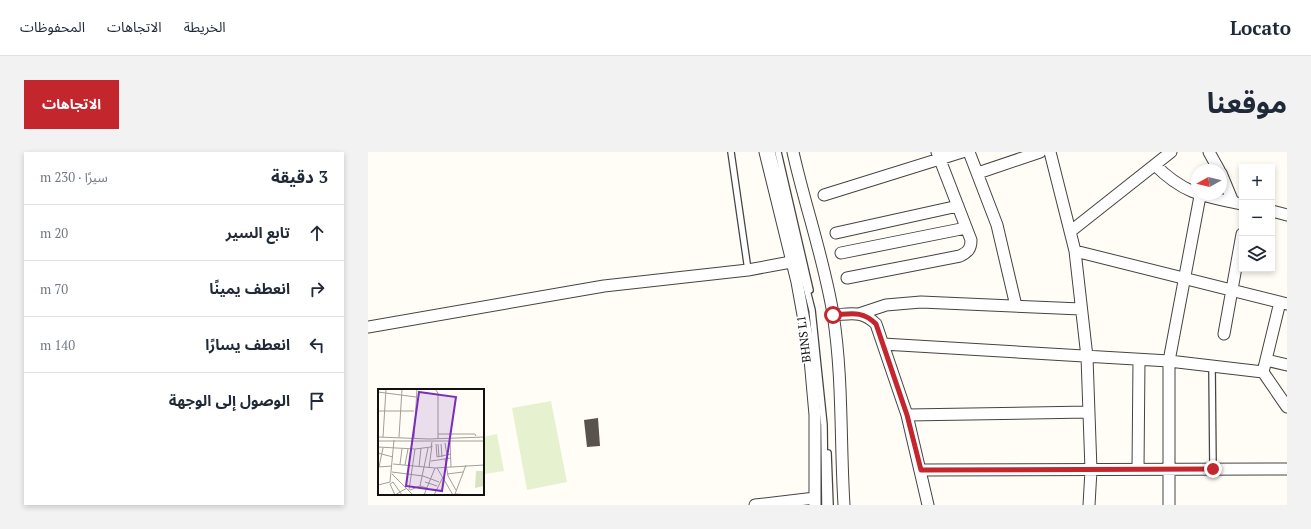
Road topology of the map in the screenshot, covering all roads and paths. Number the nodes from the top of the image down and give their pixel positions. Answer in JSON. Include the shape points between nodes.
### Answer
{"nodes":[{"id":1,"x":731,"y":152,"type":"edge"},
{"id":2,"x":765,"y":152,"type":"edge"},
{"id":3,"x":772,"y":152,"type":"edge"},
{"id":4,"x":778,"y":152,"type":"edge"},
{"id":5,"x":793,"y":152,"type":"edge"},
{"id":6,"x":962,"y":152,"type":"edge"},
{"id":7,"x":969,"y":152,"type":"edge"},
{"id":8,"x":1040,"y":152,"type":"edge"},
{"id":9,"x":1050,"y":152,"type":"edge"},
{"id":10,"x":1171,"y":152,"type":"edge"},
{"id":11,"x":1209,"y":152,"type":"edge"},
{"id":12,"x":938,"y":156,"type":"edge"},
{"id":13,"x":1216,"y":164,"type":"edge"},
{"id":14,"x":1155,"y":165,"type":"junction"},
{"id":15,"x":978,"y":173,"type":"junction"},
{"id":16,"x":1227,"y":184,"type":"edge"},
{"id":17,"x":1191,"y":191,"type":"edge"},
{"id":18,"x":824,"y":195,"type":"dead end"},
{"id":19,"x":1199,"y":200,"type":"edge"},
{"id":20,"x":1222,"y":200,"type":"edge"},
{"id":21,"x":1238,"y":203,"type":"edge"},
{"id":22,"x":958,"y":206,"type":"junction"},
{"id":23,"x":1275,"y":212,"type":"edge"},
{"id":24,"x":1287,"y":215,"type":"edge"},
{"id":25,"x":966,"y":228,"type":"junction"},
{"id":26,"x":1071,"y":231,"type":"junction"},
{"id":27,"x":836,"y":233,"type":"dead end"},
{"id":28,"x":1242,"y":236,"type":"edge"},
{"id":29,"x":1075,"y":251,"type":"junction"},
{"id":30,"x":841,"y":253,"type":"dead end"},
{"id":31,"x":791,"y":262,"type":"junction"},
{"id":32,"x":748,"y":270,"type":"junction"},
{"id":33,"x":847,"y":278,"type":"dead end"},
{"id":34,"x":1185,"y":278,"type":"junction"},
{"id":35,"x":1232,"y":290,"type":"junction"},
{"id":36,"x":1283,"y":303,"type":"edge"},
{"id":37,"x":1016,"y":306,"type":"junction"},
{"id":38,"x":1081,"y":309,"type":"junction"},
{"id":39,"x":859,"y":314,"type":"junction"},
{"id":40,"x":833,"y":315,"type":"junction"},
{"id":41,"x":368,"y":327,"type":"edge"},
{"id":42,"x":1224,"y":334,"type":"dead end"},
{"id":43,"x":883,"y":344,"type":"junction"},
{"id":44,"x":1087,"y":357,"type":"junction"},
{"id":45,"x":1139,"y":360,"type":"junction"},
{"id":46,"x":1266,"y":360,"type":"junction"},
{"id":47,"x":1169,"y":361,"type":"junction"},
{"id":48,"x":1212,"y":366,"type":"junction"},
{"id":49,"x":1287,"y":366,"type":"edge"},
{"id":50,"x":1263,"y":372,"type":"junction"},
{"id":51,"x":1287,"y":407,"type":"edge"},
{"id":52,"x":1089,"y":412,"type":"junction"},
{"id":53,"x":907,"y":415,"type":"junction"},
{"id":54,"x":1138,"y":469,"type":"junction"},
{"id":55,"x":1168,"y":469,"type":"junction"},
{"id":56,"x":1213,"y":469,"type":"junction"},
{"id":57,"x":1287,"y":469,"type":"edge"},
{"id":58,"x":921,"y":470,"type":"junction"},
{"id":59,"x":1091,"y":470,"type":"junction"},
{"id":60,"x":815,"y":502,"type":"edge"},
{"id":61,"x":756,"y":505,"type":"edge"},
{"id":62,"x":825,"y":505,"type":"edge"},
{"id":63,"x":830,"y":505,"type":"edge"},
{"id":64,"x":844,"y":505,"type":"edge"},
{"id":65,"x":928,"y":505,"type":"edge"},
{"id":66,"x":1090,"y":505,"type":"edge"},
{"id":67,"x":1169,"y":505,"type":"edge"}],
"edges":[{"from":1,"to":32,"type":"lane"},
{"from":2,"to":31,"type":"street"},
{"from":3,"to":62,"type":"lane","name":"BHNS L1","via":[[812,310],[824,425]]},
{"from":4,"to":63,"type":"lane","name":"BHNS L1","via":[[818,324],[827,421]]},
{"from":5,"to":40,"type":"street","via":[[823,264]]},
{"from":6,"to":12,"type":"street"},
{"from":7,"to":15,"type":"street"},
{"from":8,"to":15,"type":"street"},
{"from":9,"to":26,"type":"street"},
{"from":10,"to":14,"type":"street"},
{"from":11,"to":13,"type":"street"},
{"from":12,"to":18,"type":"street"},
{"from":12,"to":22,"type":"street"},
{"from":14,"to":17,"type":"street","via":[[1170,180]]},
{"from":14,"to":26,"type":"street"},
{"from":15,"to":37,"type":"street","via":[[997,225]]},
{"from":16,"to":21,"type":"street"},
{"from":19,"to":34,"type":"street"},
{"from":20,"to":21,"type":"street"},
{"from":22,"to":25,"type":"street"},
{"from":22,"to":27,"type":"street"},
{"from":23,"to":24,"type":"street"},
{"from":25,"to":30,"type":"street"},
{"from":25,"to":33,"type":"street","via":[[971,247],[960,256]]},
{"from":26,"to":29,"type":"street"},
{"from":28,"to":35,"type":"street"},
{"from":29,"to":34,"type":"street"},
{"from":29,"to":38,"type":"street"},
{"from":31,"to":32,"type":"street"},
{"from":31,"to":60,"type":"street","via":[[804,315],[813,382]]},
{"from":32,"to":41,"type":"street","via":[[604,286]]},
{"from":34,"to":35,"type":"street"},
{"from":34,"to":47,"type":"street"},
{"from":35,"to":36,"type":"street"},
{"from":35,"to":42,"type":"street"},
{"from":36,"to":46,"type":"street"},
{"from":37,"to":38,"type":"street"},
{"from":37,"to":39,"type":"street","via":[[921,302],[886,305]]},
{"from":38,"to":44,"type":"street"},
{"from":39,"to":40,"type":"street"},
{"from":39,"to":43,"type":"street","via":[[868,316],[876,324]]},
{"from":40,"to":64,"type":"street","via":[[840,385]]},
{"from":43,"to":44,"type":"street"},
{"from":43,"to":53,"type":"street"},
{"from":44,"to":45,"type":"street"},
{"from":44,"to":52,"type":"street"},
{"from":45,"to":47,"type":"street"},
{"from":45,"to":54,"type":"street"},
{"from":46,"to":49,"type":"street"},
{"from":46,"to":50,"type":"street"},
{"from":47,"to":48,"type":"street"},
{"from":47,"to":55,"type":"street"},
{"from":48,"to":50,"type":"street"},
{"from":48,"to":56,"type":"lane"},
{"from":50,"to":51,"type":"street"},
{"from":52,"to":53,"type":"street"},
{"from":52,"to":59,"type":"street"},
{"from":53,"to":58,"type":"street"},
{"from":54,"to":55,"type":"street"},
{"from":54,"to":59,"type":"street"},
{"from":55,"to":56,"type":"street"},
{"from":55,"to":67,"type":"street"},
{"from":56,"to":57,"type":"street"},
{"from":58,"to":59,"type":"street"},
{"from":58,"to":65,"type":"street"},
{"from":59,"to":66,"type":"street"},
{"from":60,"to":61,"type":"street"}]}
